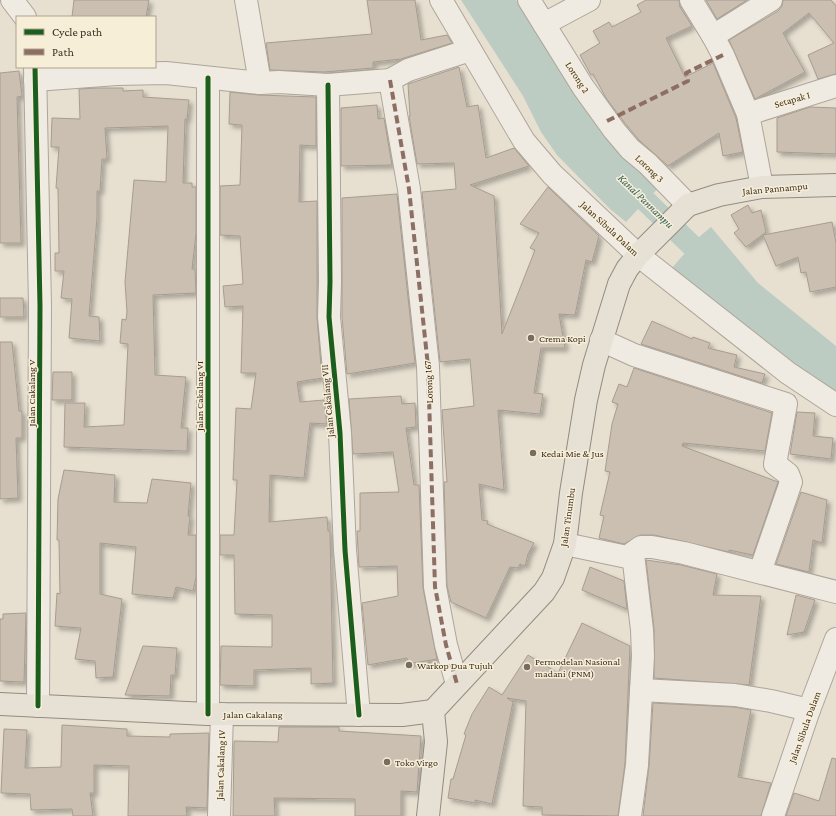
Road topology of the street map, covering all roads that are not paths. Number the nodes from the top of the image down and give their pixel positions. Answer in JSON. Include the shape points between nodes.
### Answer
{"nodes":[{"id":1,"x":12,"y":0,"type":"edge"},
{"id":2,"x":246,"y":0,"type":"edge"},
{"id":3,"x":441,"y":0,"type":"edge"},
{"id":4,"x":530,"y":0,"type":"edge"},
{"id":5,"x":589,"y":0,"type":"edge"},
{"id":6,"x":691,"y":0,"type":"edge"},
{"id":7,"x":771,"y":0,"type":"edge"},
{"id":8,"x":24,"y":16,"type":"edge"},
{"id":9,"x":544,"y":24,"type":"junction"},
{"id":10,"x":713,"y":36,"type":"junction"},
{"id":11,"x":470,"y":50,"type":"junction"},
{"id":12,"x":35,"y":73,"type":"edge"},
{"id":13,"x":208,"y":78,"type":"junction"},
{"id":14,"x":390,"y":80,"type":"junction"},
{"id":15,"x":260,"y":83,"type":"junction"},
{"id":16,"x":328,"y":85,"type":"junction"},
{"id":17,"x":836,"y":86,"type":"edge"},
{"id":18,"x":748,"y":114,"type":"junction"},
{"id":19,"x":614,"y":130,"type":"joint"},
{"id":20,"x":836,"y":185,"type":"edge"},
{"id":21,"x":762,"y":187,"type":"junction"},
{"id":22,"x":680,"y":212,"type":"junction"},
{"id":23,"x":645,"y":248,"type":"junction"},
{"id":24,"x":601,"y":340,"type":"junction"},
{"id":25,"x":836,"y":405,"type":"edge"},
{"id":26,"x":565,"y":544,"type":"junction"},
{"id":27,"x":632,"y":554,"type":"junction"},
{"id":28,"x":760,"y":572,"type":"junction"},
{"id":29,"x":830,"y":590,"type":"edge"},
{"id":30,"x":836,"y":639,"type":"edge"},
{"id":31,"x":457,"y":684,"type":"junction"},
{"id":32,"x":641,"y":690,"type":"junction"},
{"id":33,"x":0,"y":704,"type":"edge"},
{"id":34,"x":38,"y":706,"type":"junction"},
{"id":35,"x":809,"y":710,"type":"junction"},
{"id":36,"x":433,"y":711,"type":"junction"},
{"id":37,"x":215,"y":714,"type":"junction"},
{"id":38,"x":359,"y":715,"type":"junction"},
{"id":39,"x":219,"y":816,"type":"edge"},
{"id":40,"x":428,"y":816,"type":"edge"},
{"id":41,"x":630,"y":816,"type":"edge"},
{"id":42,"x":773,"y":816,"type":"edge"}],
"edges":[{"from":1,"to":8,"type":"street"},
{"from":2,"to":15,"type":"street"},
{"from":3,"to":11,"type":"street","name":"Jalan Sibula Dalam"},
{"from":4,"to":9,"type":"street","name":"Lorong 2"},
{"from":5,"to":9,"type":"street"},
{"from":6,"to":10,"type":"street"},
{"from":7,"to":10,"type":"street"},
{"from":9,"to":19,"type":"street","name":"Lorong 2","via":[[583,87]]},
{"from":10,"to":18,"type":"street"},
{"from":11,"to":14,"type":"street","via":[[408,70]]},
{"from":11,"to":23,"type":"street","name":"Jalan Sibula Dalam","via":[[524,141],[552,174]]},
{"from":12,"to":13,"type":"street","via":[[166,73]]},
{"from":12,"to":34,"type":"street","name":"Jalan Cakalang V","via":[[40,306]]},
{"from":13,"to":15,"type":"street"},
{"from":13,"to":37,"type":"street","name":"Jalan Cakalang VI"},
{"from":14,"to":16,"type":"street"},
{"from":14,"to":31,"type":"street","name":"Lorong 167","via":[[409,189],[428,366],[434,587],[444,638]]},
{"from":15,"to":16,"type":"street"},
{"from":16,"to":38,"type":"street","name":"Jalan Cakalang VII","via":[[329,317],[340,433],[345,550]]},
{"from":17,"to":18,"type":"street","name":"Setapak I"},
{"from":18,"to":21,"type":"street"},
{"from":19,"to":22,"type":"street","name":"Lorong 3","via":[[630,149],[648,164]]},
{"from":20,"to":21,"type":"main road","name":"Jalan Pannampu"},
{"from":21,"to":22,"type":"main road","name":"Jalan Pannampu","via":[[719,195]]},
{"from":22,"to":23,"type":"main road","name":"Jalan Tinumbu"},
{"from":23,"to":24,"type":"main road","name":"Jalan Tinumbu","via":[[627,269],[619,284]]},
{"from":23,"to":25,"type":"street","name":"Jalan Sibula Dalam","via":[[788,373]]},
{"from":24,"to":26,"type":"main road","name":"Jalan Tinumbu","via":[[586,400]]},
{"from":24,"to":28,"type":"street","via":[[640,357],[786,404],[775,464],[788,474],[791,482]]},
{"from":26,"to":27,"type":"street","via":[[619,556],[627,557]]},
{"from":26,"to":31,"type":"main road","name":"Jalan Tinumbu","via":[[553,578],[544,592]]},
{"from":27,"to":28,"type":"street","via":[[641,547],[649,546]]},
{"from":27,"to":32,"type":"street","via":[[642,630]]},
{"from":28,"to":29,"type":"street"},
{"from":30,"to":35,"type":"street","name":"Jalan Sibula Dalam"},
{"from":31,"to":36,"type":"main road","name":"Jalan Tinumbu"},
{"from":32,"to":35,"type":"street","via":[[735,695]]},
{"from":32,"to":41,"type":"street","via":[[637,765]]},
{"from":33,"to":34,"type":"main road","name":"Jalan Cakalang"},
{"from":34,"to":37,"type":"main road","name":"Jalan Cakalang"},
{"from":35,"to":42,"type":"street","name":"Jalan Sibula Dalam"},
{"from":36,"to":38,"type":"main road","name":"Jalan Cakalang","via":[[402,715]]},
{"from":36,"to":40,"type":"main road","via":[[436,742]]},
{"from":37,"to":38,"type":"main road","name":"Jalan Cakalang"},
{"from":37,"to":39,"type":"street","name":"Jalan Cakalang IV"}]}
